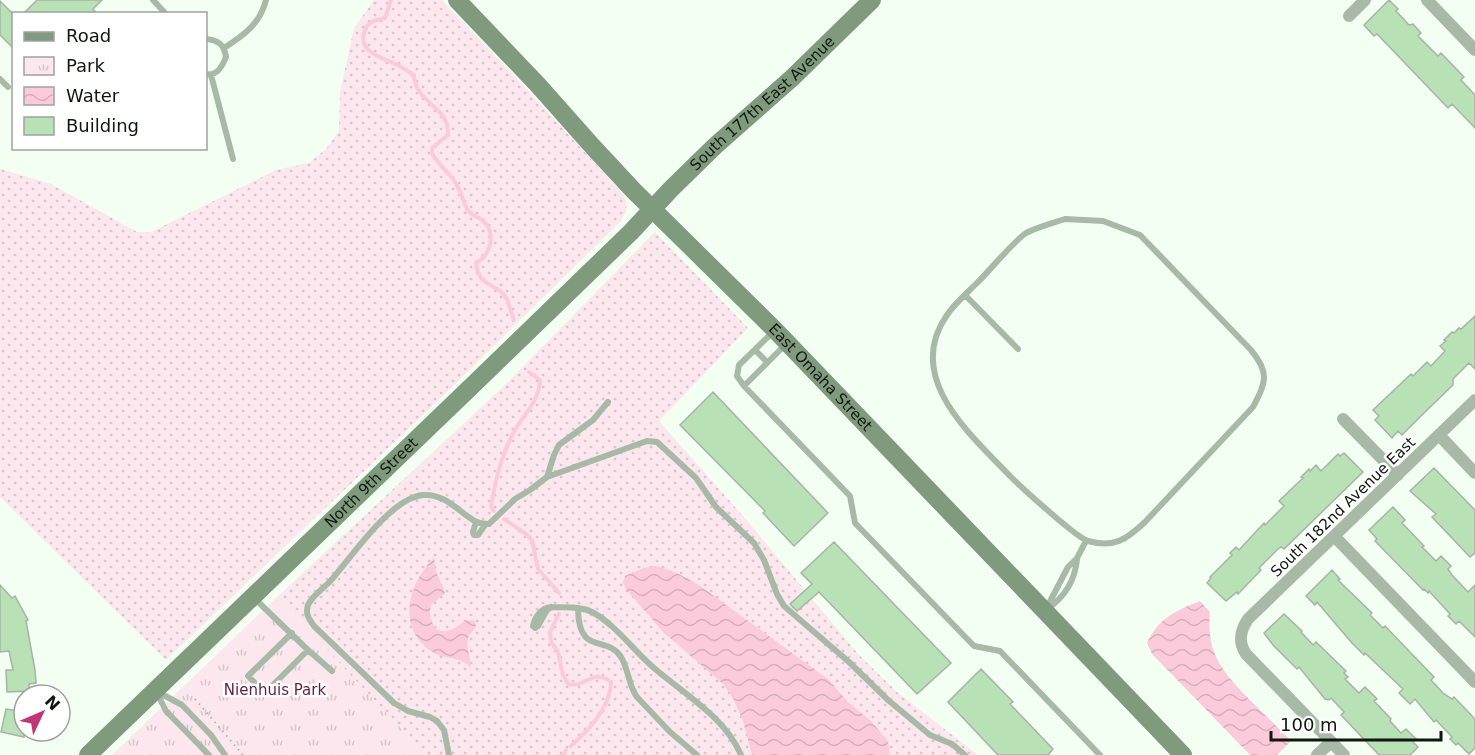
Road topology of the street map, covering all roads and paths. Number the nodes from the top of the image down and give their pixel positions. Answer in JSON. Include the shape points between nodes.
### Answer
{"nodes":[{"id":1,"x":153,"y":0,"type":"edge"},
{"id":2,"x":266,"y":0,"type":"edge"},
{"id":3,"x":457,"y":0,"type":"edge"},
{"id":4,"x":872,"y":0,"type":"edge"},
{"id":5,"x":1365,"y":0,"type":"edge"},
{"id":6,"x":1433,"y":2,"type":"edge"},
{"id":7,"x":164,"y":12,"type":"edge"},
{"id":8,"x":1349,"y":16,"type":"dead end"},
{"id":9,"x":207,"y":39,"type":"edge"},
{"id":10,"x":224,"y":48,"type":"junction"},
{"id":11,"x":1475,"y":50,"type":"edge"},
{"id":12,"x":208,"y":75,"type":"edge"},
{"id":13,"x":0,"y":80,"type":"edge"},
{"id":14,"x":8,"y":87,"type":"dead end"},
{"id":15,"x":233,"y":159,"type":"dead end"},
{"id":16,"x":653,"y":208,"type":"junction"},
{"id":17,"x":965,"y":295,"type":"junction"},
{"id":18,"x":781,"y":336,"type":"junction"},
{"id":19,"x":755,"y":350,"type":"junction"},
{"id":20,"x":1018,"y":350,"type":"dead end"},
{"id":21,"x":767,"y":362,"type":"junction"},
{"id":22,"x":744,"y":386,"type":"junction"},
{"id":23,"x":1475,"y":400,"type":"edge"},
{"id":24,"x":608,"y":402,"type":"dead end"},
{"id":25,"x":1343,"y":419,"type":"dead end"},
{"id":26,"x":1439,"y":435,"type":"junction"},
{"id":27,"x":1475,"y":473,"type":"edge"},
{"id":28,"x":1398,"y":475,"type":"junction"},
{"id":29,"x":547,"y":477,"type":"junction"},
{"id":30,"x":477,"y":522,"type":"junction"},
{"id":31,"x":485,"y":525,"type":"junction"},
{"id":32,"x":1335,"y":537,"type":"junction"},
{"id":33,"x":1086,"y":541,"type":"junction"},
{"id":34,"x":253,"y":598,"type":"junction"},
{"id":35,"x":551,"y":607,"type":"dead end"},
{"id":36,"x":578,"y":609,"type":"junction"},
{"id":37,"x":1045,"y":611,"type":"junction"},
{"id":38,"x":292,"y":633,"type":"junction"},
{"id":39,"x":308,"y":650,"type":"junction"},
{"id":40,"x":332,"y":671,"type":"dead end"},
{"id":41,"x":1475,"y":682,"type":"edge"},
{"id":42,"x":156,"y":690,"type":"junction"},
{"id":43,"x":195,"y":699,"type":"dead end"},
{"id":44,"x":1331,"y":742,"type":"junction"},
{"id":45,"x":1342,"y":754,"type":"edge"},
{"id":46,"x":88,"y":755,"type":"edge"},
{"id":47,"x":209,"y":755,"type":"edge"},
{"id":48,"x":225,"y":755,"type":"edge"},
{"id":49,"x":243,"y":755,"type":"edge"},
{"id":50,"x":449,"y":755,"type":"edge"},
{"id":51,"x":697,"y":755,"type":"edge"},
{"id":52,"x":741,"y":755,"type":"edge"},
{"id":53,"x":965,"y":755,"type":"edge"},
{"id":54,"x":1100,"y":755,"type":"edge"},
{"id":55,"x":1183,"y":755,"type":"edge"},
{"id":56,"x":1317,"y":755,"type":"edge"}],
"edges":[{"from":1,"to":7,"type":"lane"},
{"from":2,"to":10,"type":"lane","via":[[256,23]]},
{"from":3,"to":16,"type":"main road","name":"East Omaha Street"},
{"from":4,"to":16,"type":"main road","name":"South 177th East Avenue"},
{"from":5,"to":8,"type":"street"},
{"from":6,"to":11,"type":"street"},
{"from":9,"to":10,"type":"lane","via":[[219,42]]},
{"from":10,"to":12,"type":"lane","via":[[224,64]]},
{"from":12,"to":15,"type":"lane"},
{"from":13,"to":14,"type":"lane"},
{"from":16,"to":18,"type":"main road","name":"East Omaha Street"},
{"from":16,"to":34,"type":"main road","name":"North 9th Street"},
{"from":17,"to":20,"type":"lane"},
{"from":17,"to":33,"type":"lane","via":[[947,315],[936,336],[932,363],[940,393],[974,438],[1014,480]]},
{"from":17,"to":33,"type":"lane","via":[[1025,234],[1065,219],[1103,220],[1140,235],[1259,359],[1266,374],[1253,407],[1145,522],[1129,537],[1113,544]]},
{"from":18,"to":19,"type":"lane"},
{"from":18,"to":21,"type":"lane"},
{"from":18,"to":37,"type":"main road","name":"East Omaha Street"},
{"from":19,"to":21,"type":"lane"},
{"from":19,"to":22,"type":"lane","via":[[737,369]]},
{"from":21,"to":22,"type":"lane"},
{"from":22,"to":54,"type":"lane","via":[[850,496],[855,523],[974,646],[1000,651]]},
{"from":23,"to":26,"type":"street","name":"South 182nd Avenue East"},
{"from":24,"to":29,"type":"lane","via":[[593,420],[559,445]]},
{"from":25,"to":28,"type":"street"},
{"from":26,"to":27,"type":"street"},
{"from":26,"to":28,"type":"street","name":"South 182nd Avenue East"},
{"from":28,"to":32,"type":"street","name":"South 182nd Avenue East"},
{"from":29,"to":31,"type":"lane"},
{"from":29,"to":53,"type":"lane","via":[[633,444],[657,442],[696,478],[716,507],[754,543],[784,606],[930,735],[952,744]]},
{"from":30,"to":31,"type":"lane"},
{"from":30,"to":31,"type":"lane","via":[[474,535],[478,536]]},
{"from":30,"to":50,"type":"lane","via":[[442,498],[413,498],[361,542],[312,600],[307,613],[314,626],[394,703],[437,721],[444,730]]},
{"from":32,"to":41,"type":"street"},
{"from":32,"to":44,"type":"street","name":"South 182nd Avenue East","via":[[1248,619],[1240,641],[1250,658]]},
{"from":33,"to":37,"type":"lane"},
{"from":34,"to":38,"type":"lane"},
{"from":34,"to":42,"type":"main road","name":"North 9th Street"},
{"from":35,"to":36,"type":"lane"},
{"from":36,"to":51,"type":"lane","via":[[583,633],[589,640],[616,651],[637,697]]},
{"from":36,"to":52,"type":"lane","via":[[593,613],[610,625],[719,722]]},
{"from":37,"to":55,"type":"main road","name":"East Omaha Street"},
{"from":38,"to":39,"type":"lane"},
{"from":38,"to":39,"type":"lane","via":[[248,676],[265,693]]},
{"from":39,"to":40,"type":"lane"},
{"from":42,"to":46,"type":"main road","name":"North 9th Street"},
{"from":42,"to":47,"type":"lane","via":[[166,711]]},
{"from":42,"to":48,"type":"lane","via":[[182,705]]},
{"from":43,"to":49,"type":"path"},
{"from":44,"to":45,"type":"street"},
{"from":44,"to":56,"type":"street"}]}
